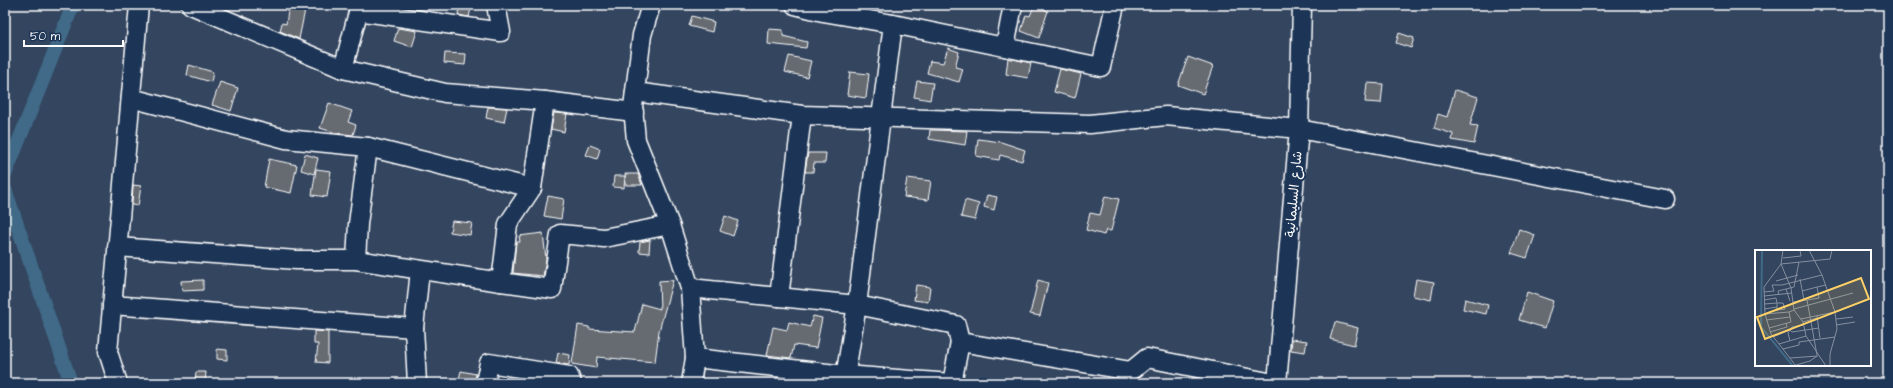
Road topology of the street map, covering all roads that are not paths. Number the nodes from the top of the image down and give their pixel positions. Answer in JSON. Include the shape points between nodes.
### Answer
{"nodes":[{"id":1,"x":139,"y":5,"type":"edge"},
{"id":2,"x":191,"y":5,"type":"edge"},
{"id":3,"x":496,"y":5,"type":"edge"},
{"id":4,"x":651,"y":5,"type":"edge"},
{"id":5,"x":795,"y":5,"type":"edge"},
{"id":6,"x":1013,"y":5,"type":"edge"},
{"id":7,"x":1115,"y":5,"type":"edge"},
{"id":8,"x":1302,"y":5,"type":"edge"},
{"id":9,"x":359,"y":8,"type":"edge"},
{"id":10,"x":848,"y":11,"type":"edge"},
{"id":11,"x":893,"y":24,"type":"junction"},
{"id":12,"x":1005,"y":47,"type":"junction"},
{"id":13,"x":343,"y":69,"type":"junction"},
{"id":14,"x":635,"y":92,"type":"junction"},
{"id":15,"x":131,"y":98,"type":"junction"},
{"id":16,"x":545,"y":101,"type":"junction"},
{"id":17,"x":634,"y":112,"type":"junction"},
{"id":18,"x":802,"y":115,"type":"junction"},
{"id":19,"x":881,"y":117,"type":"junction"},
{"id":20,"x":1299,"y":129,"type":"junction"},
{"id":21,"x":368,"y":147,"type":"junction"},
{"id":22,"x":532,"y":188,"type":"junction"},
{"id":23,"x":1665,"y":199,"type":"dead end"},
{"id":24,"x":670,"y":225,"type":"junction"},
{"id":25,"x":117,"y":247,"type":"junction"},
{"id":26,"x":356,"y":260,"type":"junction"},
{"id":27,"x":420,"y":270,"type":"junction"},
{"id":28,"x":500,"y":282,"type":"junction"},
{"id":29,"x":690,"y":288,"type":"junction"},
{"id":30,"x":779,"y":297,"type":"junction"},
{"id":31,"x":112,"y":305,"type":"junction"},
{"id":32,"x":857,"y":305,"type":"junction"},
{"id":33,"x":414,"y":328,"type":"junction"},
{"id":34,"x":960,"y":342,"type":"junction"},
{"id":35,"x":695,"y":358,"type":"junction"},
{"id":36,"x":845,"y":379,"type":"edge"},
{"id":37,"x":118,"y":383,"type":"edge"},
{"id":38,"x":417,"y":383,"type":"edge"},
{"id":39,"x":485,"y":383,"type":"edge"},
{"id":40,"x":572,"y":383,"type":"edge"},
{"id":41,"x":691,"y":383,"type":"edge"},
{"id":42,"x":952,"y":383,"type":"edge"},
{"id":43,"x":1273,"y":383,"type":"edge"},
{"id":44,"x":1277,"y":383,"type":"edge"}],
"edges":[{"from":1,"to":15,"type":"street"},
{"from":2,"to":13,"type":"street"},
{"from":3,"to":9,"type":"street","via":[[501,32]]},
{"from":4,"to":14,"type":"street","via":[[642,35]]},
{"from":5,"to":10,"type":"street"},
{"from":6,"to":12,"type":"street"},
{"from":7,"to":12,"type":"street","via":[[1101,67]]},
{"from":8,"to":20,"type":"street","name":"شارع السليمانية"},
{"from":9,"to":13,"type":"street"},
{"from":10,"to":11,"type":"street"},
{"from":11,"to":12,"type":"street"},
{"from":11,"to":19,"type":"street"},
{"from":13,"to":16,"type":"street","via":[[445,93]]},
{"from":14,"to":17,"type":"street"},
{"from":14,"to":18,"type":"street"},
{"from":15,"to":21,"type":"street","via":[[286,139]]},
{"from":15,"to":25,"type":"street"},
{"from":16,"to":17,"type":"street"},
{"from":16,"to":22,"type":"street"},
{"from":17,"to":24,"type":"street","via":[[636,140]]},
{"from":18,"to":19,"type":"street"},
{"from":18,"to":30,"type":"street"},
{"from":19,"to":20,"type":"street","via":[[1090,124],[1166,116]]},
{"from":19,"to":32,"type":"street"},
{"from":20,"to":23,"type":"street"},
{"from":20,"to":44,"type":"street","name":"شارع السليمانية"},
{"from":21,"to":22,"type":"street"},
{"from":21,"to":26,"type":"street"},
{"from":22,"to":28,"type":"street","via":[[508,224]]},
{"from":24,"to":28,"type":"street","via":[[604,238],[560,234],[552,289]]},
{"from":24,"to":29,"type":"street"},
{"from":25,"to":26,"type":"street","via":[[297,260]]},
{"from":25,"to":31,"type":"street"},
{"from":26,"to":27,"type":"street"},
{"from":27,"to":28,"type":"street"},
{"from":27,"to":33,"type":"street"},
{"from":29,"to":30,"type":"street"},
{"from":29,"to":35,"type":"street"},
{"from":30,"to":32,"type":"street"},
{"from":31,"to":33,"type":"street"},
{"from":31,"to":37,"type":"street","via":[[108,352]]},
{"from":32,"to":34,"type":"street","via":[[956,325]]},
{"from":32,"to":36,"type":"street"},
{"from":33,"to":38,"type":"street"},
{"from":34,"to":42,"type":"street"},
{"from":34,"to":43,"type":"street","via":[[1131,371],[1147,358]]},
{"from":35,"to":36,"type":"street"},
{"from":35,"to":41,"type":"street"},
{"from":36,"to":42,"type":"street"},
{"from":39,"to":40,"type":"street","via":[[489,364],[569,376]]}]}
